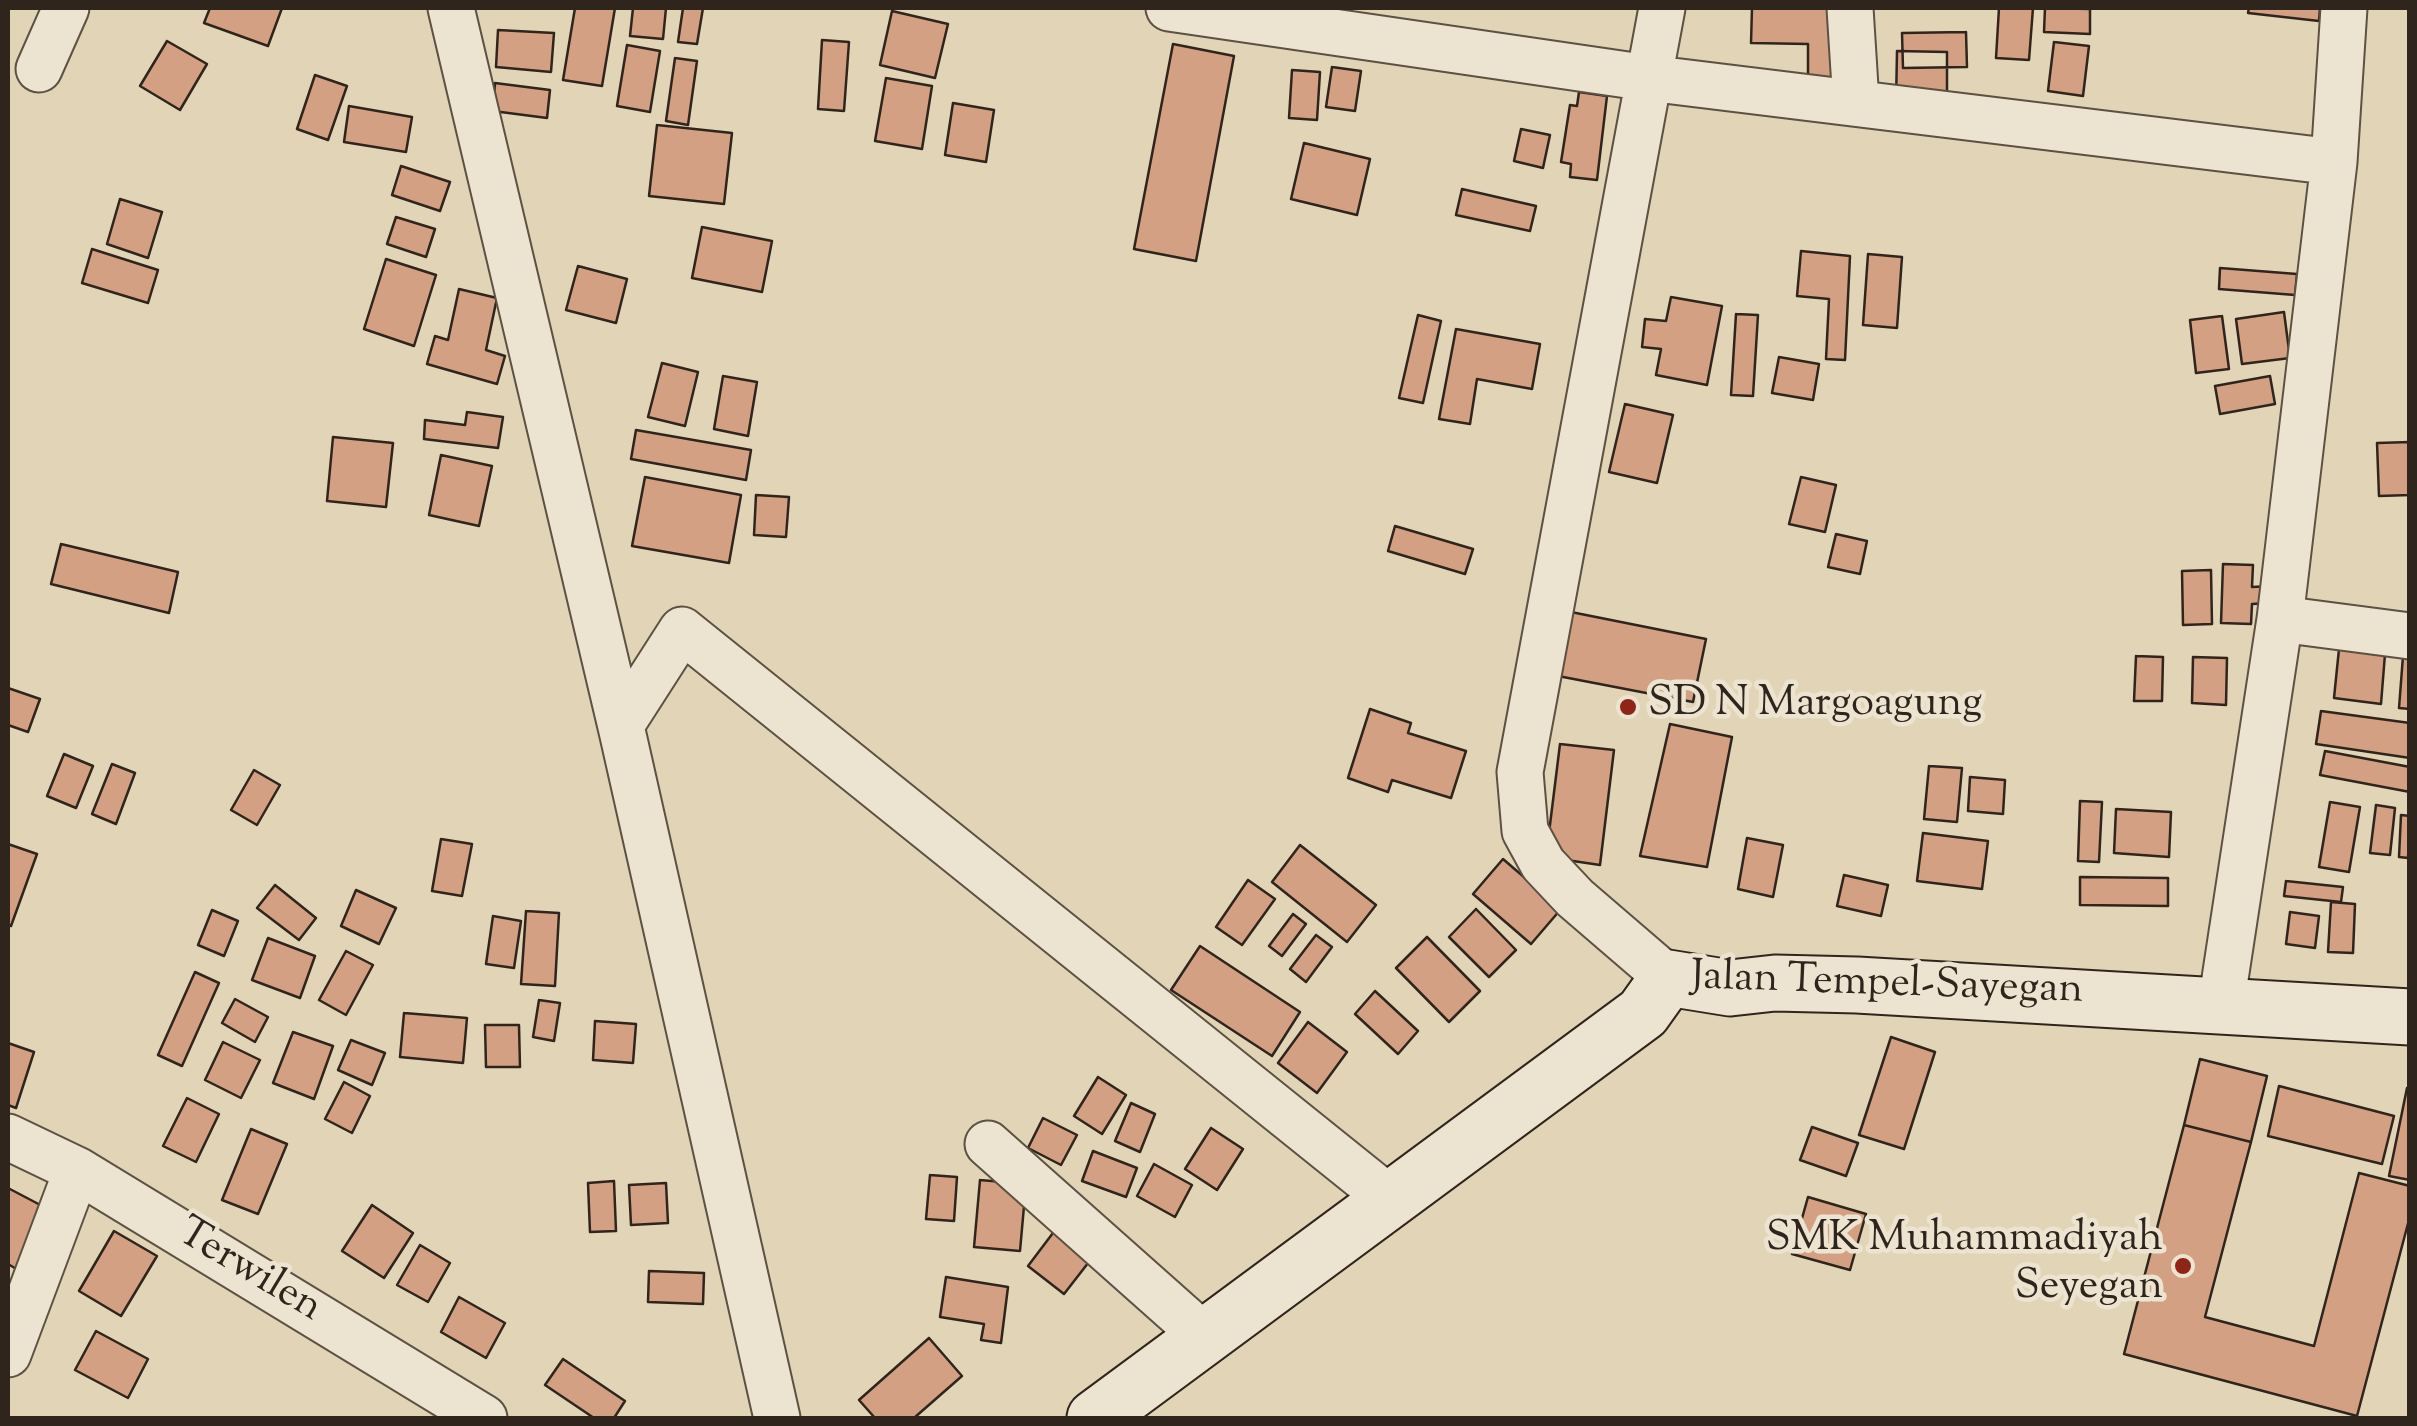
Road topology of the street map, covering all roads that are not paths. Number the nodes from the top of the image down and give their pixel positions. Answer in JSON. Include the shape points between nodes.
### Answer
{"nodes":[{"id":1,"x":66,"y":8,"type":"edge"},
{"id":2,"x":451,"y":8,"type":"edge"},
{"id":3,"x":1169,"y":8,"type":"edge"},
{"id":4,"x":1662,"y":8,"type":"edge"},
{"id":5,"x":1850,"y":8,"type":"edge"},
{"id":6,"x":2344,"y":8,"type":"edge"},
{"id":7,"x":1253,"y":14,"type":"edge"},
{"id":8,"x":39,"y":68,"type":"dead end"},
{"id":9,"x":1648,"y":78,"type":"junction"},
{"id":10,"x":1856,"y":103,"type":"junction"},
{"id":11,"x":2334,"y":162,"type":"junction"},
{"id":12,"x":2280,"y":618,"type":"junction"},
{"id":13,"x":2410,"y":636,"type":"edge"},
{"id":14,"x":621,"y":725,"type":"junction"},
{"id":15,"x":1668,"y":978,"type":"junction"},
{"id":16,"x":2222,"y":1005,"type":"junction"},
{"id":17,"x":2410,"y":1017,"type":"edge"},
{"id":18,"x":8,"y":1136,"type":"edge"},
{"id":19,"x":988,"y":1144,"type":"dead end"},
{"id":20,"x":77,"y":1170,"type":"junction"},
{"id":21,"x":1390,"y":1199,"type":"junction"},
{"id":22,"x":1204,"y":1336,"type":"junction"},
{"id":23,"x":8,"y":1354,"type":"edge"},
{"id":24,"x":484,"y":1418,"type":"edge"},
{"id":25,"x":777,"y":1418,"type":"edge"},
{"id":26,"x":1096,"y":1418,"type":"edge"}],
"edges":[{"from":1,"to":8,"type":"street"},
{"from":2,"to":14,"type":"street"},
{"from":3,"to":7,"type":"street"},
{"from":4,"to":9,"type":"street"},
{"from":5,"to":10,"type":"street"},
{"from":6,"to":11,"type":"street"},
{"from":7,"to":9,"type":"street"},
{"from":9,"to":10,"type":"street"},
{"from":9,"to":15,"type":"street","via":[[1520,772],[1524,830],[1543,864]]},
{"from":10,"to":11,"type":"street"},
{"from":11,"to":12,"type":"street"},
{"from":12,"to":13,"type":"street"},
{"from":12,"to":16,"type":"street"},
{"from":14,"to":21,"type":"street","via":[[682,630]]},
{"from":14,"to":25,"type":"street"},
{"from":15,"to":16,"type":"main road","name":"Jalan Tempel-Sayegan","via":[[1730,988],[1857,985]]},
{"from":15,"to":21,"type":"main road","name":"Jalan Tempel-Sayegan","via":[[1643,1012]]},
{"from":16,"to":17,"type":"main road","name":"Jalan Tempel-Sayegan"},
{"from":18,"to":20,"type":"street","name":"Terwilen"},
{"from":19,"to":22,"type":"street"},
{"from":20,"to":23,"type":"street"},
{"from":20,"to":24,"type":"street","name":"Terwilen"},
{"from":21,"to":22,"type":"main road","name":"Jalan Tempel-Sayegan"},
{"from":22,"to":26,"type":"main road","name":"Jalan Tempel-Sayegan"}]}
